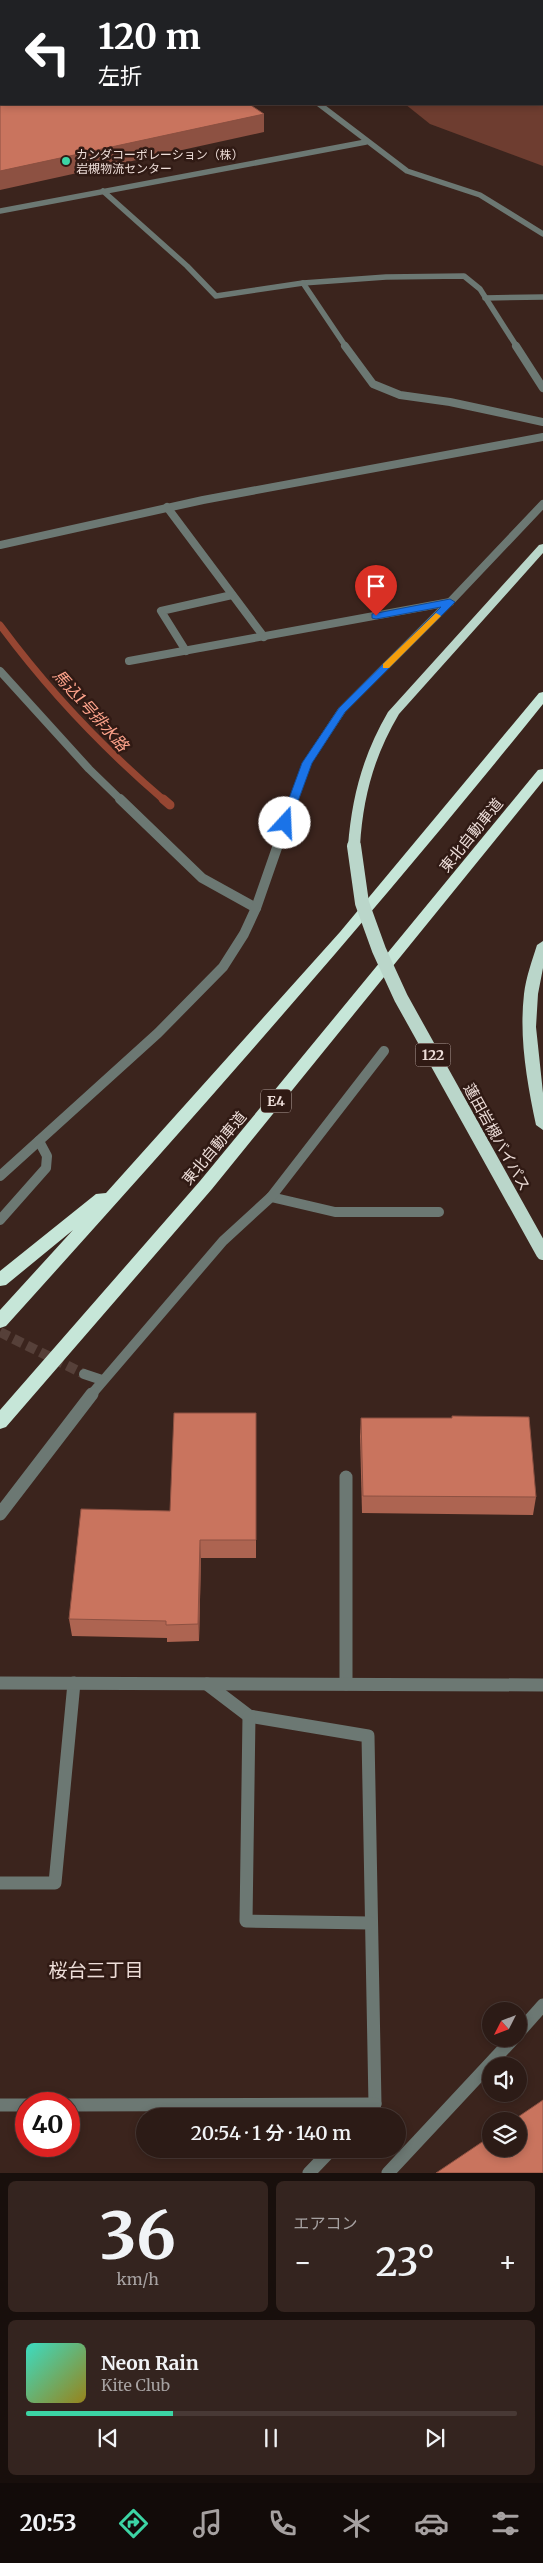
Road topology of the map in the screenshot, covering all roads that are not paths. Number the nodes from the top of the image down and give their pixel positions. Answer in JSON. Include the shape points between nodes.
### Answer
{"nodes":[{"id":1,"x":319,"y":105,"type":"edge"},
{"id":2,"x":366,"y":142,"type":"junction"},
{"id":3,"x":103,"y":191,"type":"junction"},
{"id":4,"x":0,"y":211,"type":"edge"},
{"id":5,"x":543,"y":234,"type":"edge"},
{"id":6,"x":303,"y":283,"type":"junction"},
{"id":7,"x":543,"y":297,"type":"edge"},
{"id":8,"x":485,"y":298,"type":"junction"},
{"id":9,"x":543,"y":388,"type":"edge"},
{"id":10,"x":543,"y":422,"type":"edge"},
{"id":11,"x":543,"y":437,"type":"edge"},
{"id":12,"x":543,"y":504,"type":"edge"},
{"id":13,"x":167,"y":507,"type":"junction"},
{"id":14,"x":0,"y":545,"type":"edge"},
{"id":15,"x":543,"y":547,"type":"edge"},
{"id":16,"x":232,"y":595,"type":"junction"},
{"id":17,"x":450,"y":602,"type":"junction"},
{"id":18,"x":264,"y":637,"type":"junction"},
{"id":19,"x":186,"y":651,"type":"junction"},
{"id":20,"x":129,"y":661,"type":"dead end"},
{"id":21,"x":0,"y":671,"type":"edge"},
{"id":22,"x":543,"y":696,"type":"edge"},
{"id":23,"x":543,"y":773,"type":"edge"},
{"id":24,"x":354,"y":846,"type":"joint"},
{"id":25,"x":256,"y":908,"type":"junction"},
{"id":26,"x":543,"y":945,"type":"edge"},
{"id":27,"x":384,"y":1051,"type":"dead end"},
{"id":28,"x":543,"y":1125,"type":"edge"},
{"id":29,"x":38,"y":1141,"type":"junction"},
{"id":30,"x":138,"y":1169,"type":"junction"},
{"id":31,"x":0,"y":1176,"type":"edge"},
{"id":32,"x":271,"y":1197,"type":"junction"},
{"id":33,"x":439,"y":1212,"type":"dead end"},
{"id":34,"x":0,"y":1220,"type":"edge"},
{"id":35,"x":543,"y":1253,"type":"edge"},
{"id":36,"x":0,"y":1280,"type":"edge"},
{"id":37,"x":0,"y":1321,"type":"edge"},
{"id":38,"x":84,"y":1374,"type":"tunnel mouth"},
{"id":39,"x":102,"y":1380,"type":"junction"},
{"id":40,"x":0,"y":1422,"type":"edge"},
{"id":41,"x":346,"y":1477,"type":"dead end"},
{"id":42,"x":0,"y":1514,"type":"edge"},
{"id":43,"x":0,"y":1683,"type":"edge"},
{"id":44,"x":74,"y":1683,"type":"junction"},
{"id":45,"x":206,"y":1684,"type":"junction"},
{"id":46,"x":346,"y":1684,"type":"junction"},
{"id":47,"x":543,"y":1684,"type":"edge"},
{"id":48,"x":249,"y":1716,"type":"junction"},
{"id":49,"x":0,"y":1883,"type":"edge"},
{"id":50,"x":370,"y":1923,"type":"junction"},
{"id":51,"x":543,"y":2005,"type":"edge"},
{"id":52,"x":528,"y":2022,"type":"edge"},
{"id":53,"x":505,"y":2048,"type":"edge"},
{"id":54,"x":375,"y":2104,"type":"junction"},
{"id":55,"x":0,"y":2105,"type":"edge"},
{"id":56,"x":15,"y":2105,"type":"edge"},
{"id":57,"x":80,"y":2105,"type":"edge"},
{"id":58,"x":371,"y":2108,"type":"edge"},
{"id":59,"x":323,"y":2158,"type":"edge"},
{"id":60,"x":309,"y":2173,"type":"edge"},
{"id":61,"x":388,"y":2173,"type":"edge"}],
"edges":[{"from":1,"to":2,"type":"street"},
{"from":2,"to":3,"type":"street"},
{"from":2,"to":5,"type":"street","via":[[407,171],[480,195]]},
{"from":3,"to":4,"type":"street"},
{"from":3,"to":6,"type":"street","via":[[216,296]]},
{"from":6,"to":8,"type":"street","via":[[464,276],[480,289]]},
{"from":6,"to":10,"type":"street","via":[[373,384],[400,395]]},
{"from":7,"to":8,"type":"street"},
{"from":8,"to":9,"type":"street"},
{"from":11,"to":13,"type":"street"},
{"from":12,"to":17,"type":"street"},
{"from":13,"to":14,"type":"street"},
{"from":13,"to":16,"type":"street"},
{"from":15,"to":24,"type":"highway","name":"蓮田岩槻バイパス","number":"122","via":[[390,719],[377,739],[356,805]]},
{"from":16,"to":18,"type":"street"},
{"from":16,"to":19,"type":"street","via":[[160,611]]},
{"from":17,"to":18,"type":"street"},
{"from":17,"to":25,"type":"street","via":[[342,710],[307,763]]},
{"from":18,"to":19,"type":"street"},
{"from":19,"to":20,"type":"street"},
{"from":21,"to":25,"type":"street","via":[[89,769],[202,878]]},
{"from":22,"to":30,"type":"highway","name":"東北自動車道","via":[[413,857]]},
{"from":23,"to":40,"type":"highway","name":"東北自動車道","number":"E4","via":[[206,1186]]},
{"from":24,"to":35,"type":"highway","name":"蓮田岩槻バイパス","number":"122","bridge":true,"via":[[362,903],[401,998]]},
{"from":25,"to":29,"type":"street","via":[[244,934],[222,967],[158,1033]]},
{"from":26,"to":28,"type":"highway","via":[[531,992],[528,1030],[531,1073]]},
{"from":27,"to":32,"type":"street"},
{"from":29,"to":31,"type":"street"},
{"from":29,"to":34,"type":"street","via":[[47,1156],[46,1168]]},
{"from":30,"to":36,"type":"highway"},
{"from":30,"to":37,"type":"highway","name":"東北自動車道"},
{"from":32,"to":33,"type":"street","via":[[335,1212]]},
{"from":32,"to":39,"type":"street","via":[[223,1241]]},
{"from":38,"to":39,"type":"street"},
{"from":39,"to":42,"type":"street"},
{"from":41,"to":46,"type":"street"},
{"from":43,"to":44,"type":"street"},
{"from":44,"to":45,"type":"street"},
{"from":44,"to":49,"type":"street","via":[[55,1883]]},
{"from":45,"to":46,"type":"street"},
{"from":45,"to":48,"type":"street"},
{"from":46,"to":47,"type":"street"},
{"from":48,"to":50,"type":"street","via":[[368,1736]]},
{"from":48,"to":50,"type":"street","via":[[246,1921]]},
{"from":50,"to":54,"type":"street"},
{"from":51,"to":52,"type":"street"},
{"from":53,"to":61,"type":"street"},
{"from":54,"to":57,"type":"street"},
{"from":54,"to":58,"type":"street"},
{"from":55,"to":56,"type":"street"},
{"from":59,"to":60,"type":"street"}]}
